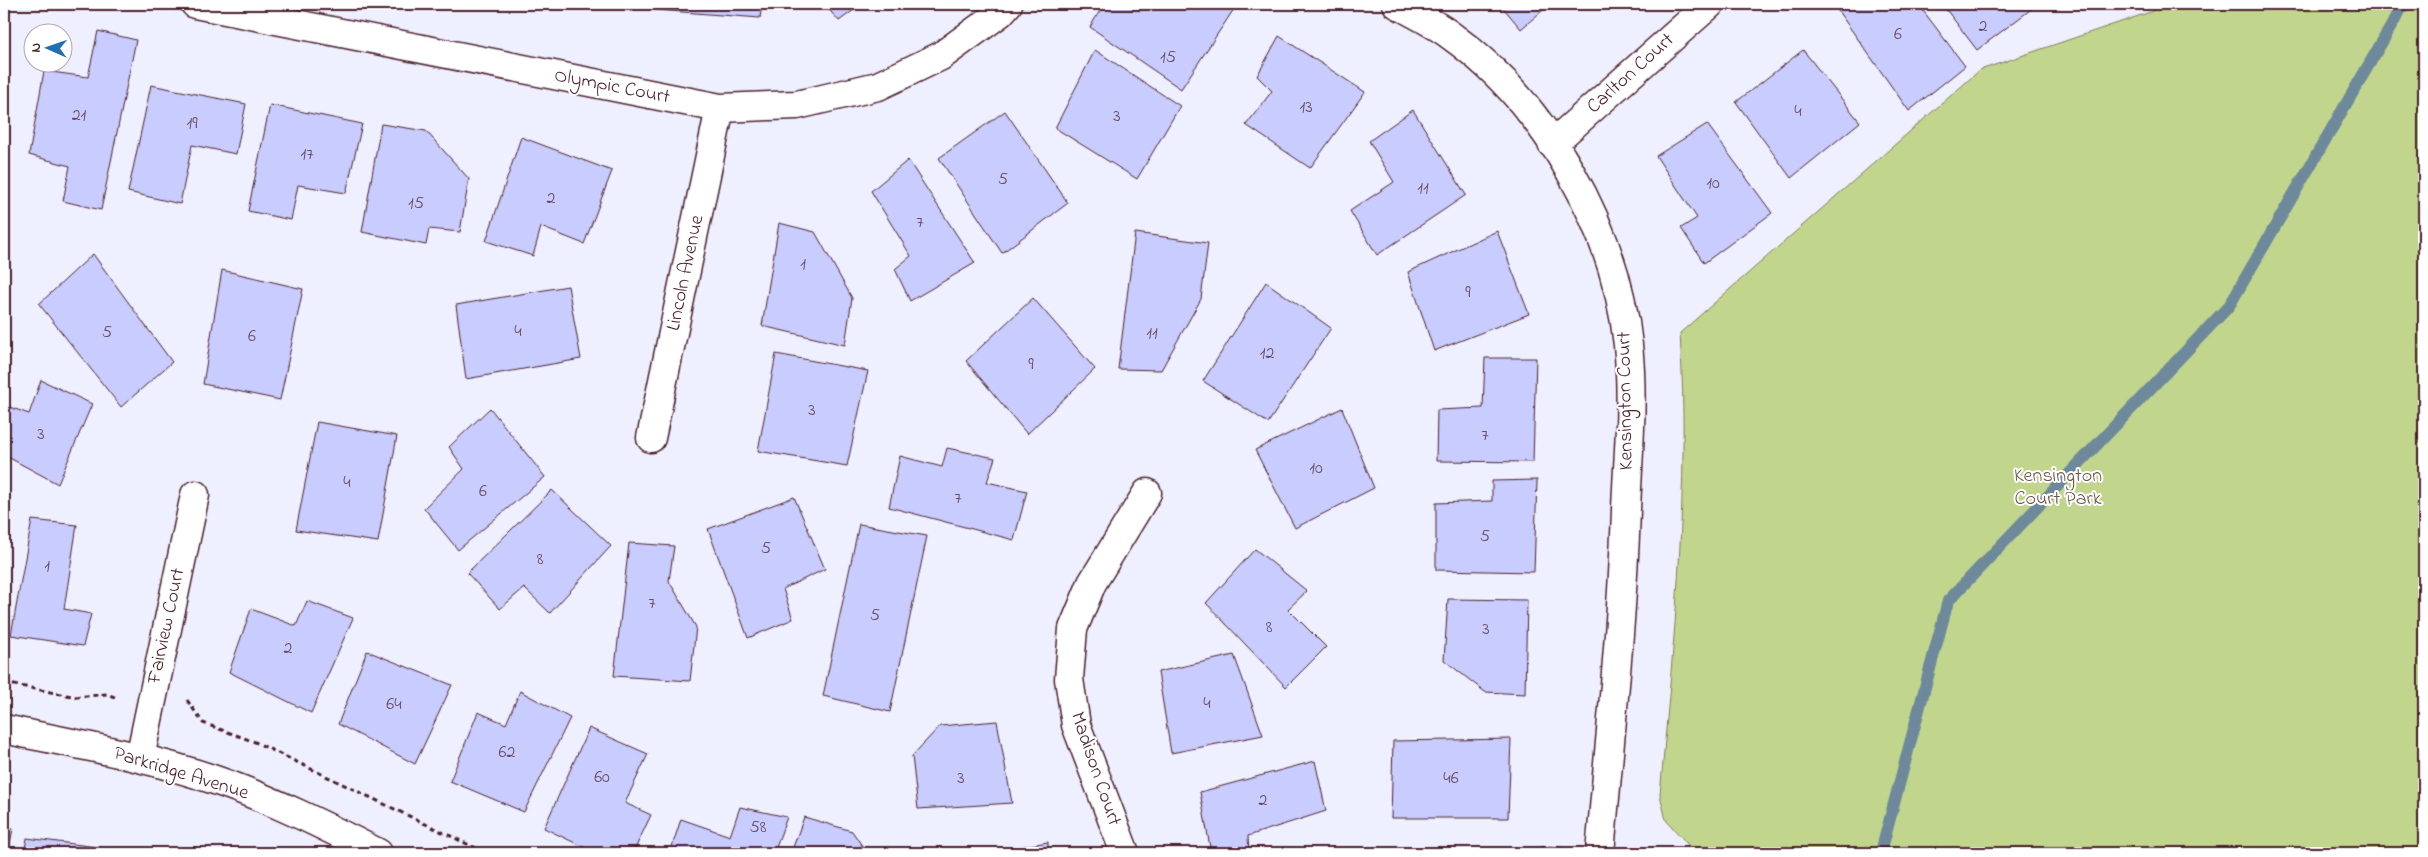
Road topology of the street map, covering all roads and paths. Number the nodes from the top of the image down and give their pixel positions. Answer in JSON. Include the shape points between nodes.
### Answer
{"nodes":[{"id":1,"x":195,"y":4,"type":"edge"},
{"id":2,"x":1008,"y":4,"type":"edge"},
{"id":3,"x":1398,"y":4,"type":"edge"},
{"id":4,"x":1710,"y":4,"type":"edge"},
{"id":5,"x":720,"y":108,"type":"junction"},
{"id":6,"x":1552,"y":144,"type":"junction"},
{"id":7,"x":651,"y":438,"type":"dead end"},
{"id":8,"x":1148,"y":493,"type":"dead end"},
{"id":9,"x":195,"y":495,"type":"dead end"},
{"id":10,"x":4,"y":683,"type":"edge"},
{"id":11,"x":150,"y":710,"type":"junction"},
{"id":12,"x":4,"y":730,"type":"edge"},
{"id":13,"x":140,"y":758,"type":"junction"},
{"id":14,"x":378,"y":853,"type":"edge"},
{"id":15,"x":486,"y":853,"type":"edge"},
{"id":16,"x":1125,"y":853,"type":"edge"},
{"id":17,"x":1522,"y":853,"type":"edge"},
{"id":18,"x":1600,"y":853,"type":"edge"}],
"edges":[{"from":1,"to":5,"type":"street","name":"Olympic Court"},
{"from":2,"to":5,"type":"street","name":"Olympic Court","via":[[941,56],[878,86],[797,105]]},
{"from":3,"to":6,"type":"street","name":"Kensington Court","via":[[1450,35],[1484,63],[1520,100]]},
{"from":4,"to":6,"type":"street","name":"Carlton Court"},
{"from":5,"to":7,"type":"street","name":"Lincoln Avenue"},
{"from":6,"to":18,"type":"street","name":"Kensington Court","via":[[1581,189],[1603,238],[1619,289],[1628,346],[1630,412],[1624,596]]},
{"from":8,"to":16,"type":"street","name":"Madison Court","via":[[1092,583],[1073,628],[1068,679],[1076,725]]},
{"from":9,"to":11,"type":"street","name":"Fairview Court"},
{"from":10,"to":11,"type":"path","via":[[77,697],[107,694]]},
{"from":11,"to":13,"type":"street","name":"Fairview Court"},
{"from":11,"to":15,"type":"path","via":[[188,700],[203,723],[255,742]]},
{"from":12,"to":13,"type":"street","name":"Parkridge Avenue"},
{"from":13,"to":14,"type":"street","name":"Parkridge Avenue","via":[[215,780],[301,814]]},
{"from":17,"to":18,"type":"path","via":[[1546,847]]}]}
